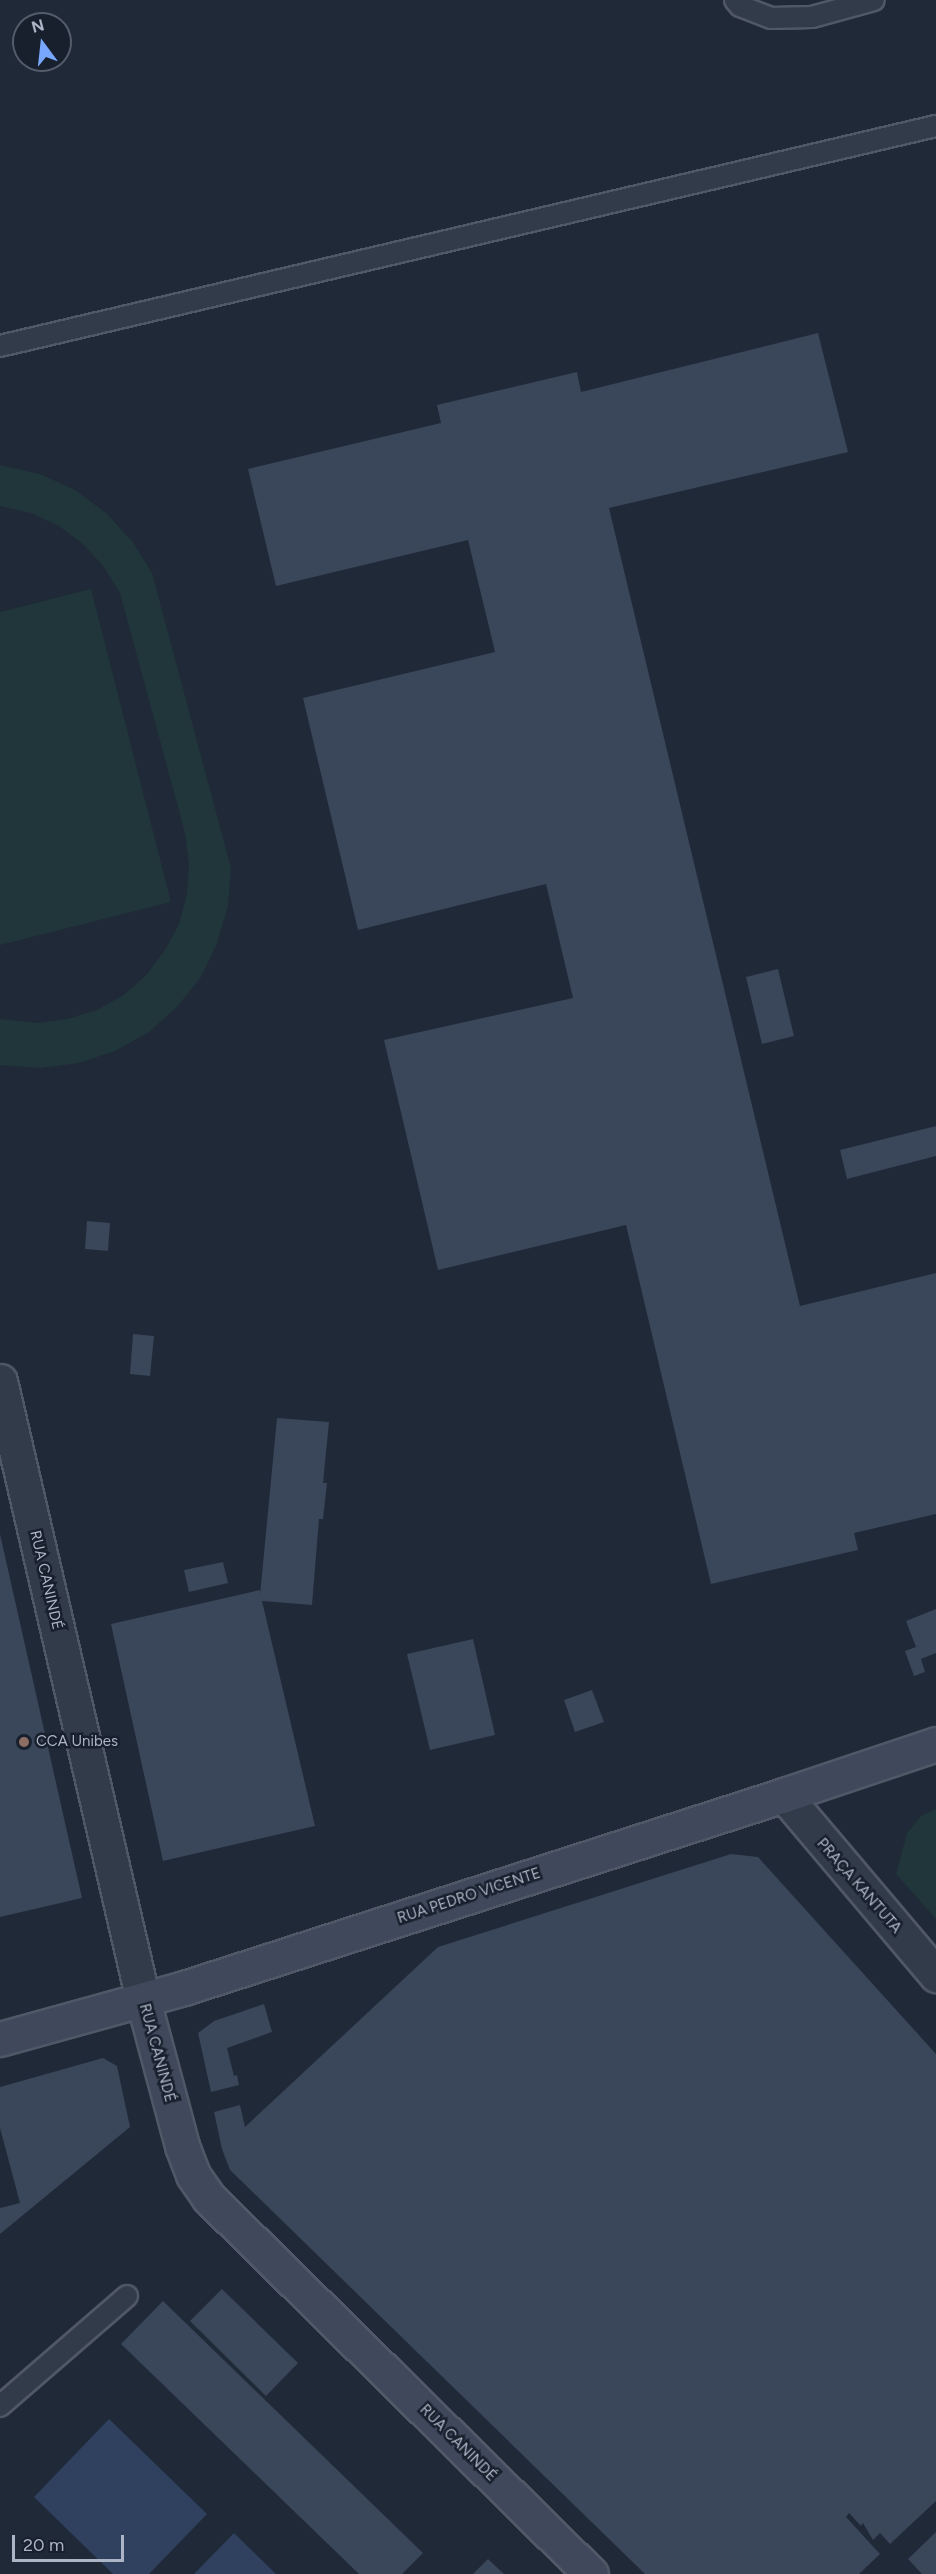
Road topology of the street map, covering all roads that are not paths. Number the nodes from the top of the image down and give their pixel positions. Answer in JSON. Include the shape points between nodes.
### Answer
{"nodes":[{"id":1,"x":735,"y":0,"type":"edge"},
{"id":2,"x":874,"y":0,"type":"edge"},
{"id":3,"x":936,"y":126,"type":"edge"},
{"id":4,"x":0,"y":346,"type":"edge"},
{"id":5,"x":0,"y":1381,"type":"edge"},
{"id":6,"x":936,"y":1744,"type":"edge"},
{"id":7,"x":784,"y":1795,"type":"junction"},
{"id":8,"x":936,"y":1975,"type":"edge"},
{"id":9,"x":143,"y":2000,"type":"junction"},
{"id":10,"x":0,"y":2039,"type":"edge"},
{"id":11,"x":127,"y":2296,"type":"dead end"},
{"id":12,"x":0,"y":2406,"type":"edge"},
{"id":13,"x":591,"y":2574,"type":"edge"}],
"edges":[{"from":1,"to":2,"type":"lane","via":[[740,6],[771,18],[812,17]]},
{"from":3,"to":4,"type":"lane"},
{"from":5,"to":9,"type":"street","name":"RUA CANINDÉ"},
{"from":6,"to":7,"type":"street","name":"RUA PEDRO VICENTE"},
{"from":7,"to":8,"type":"street","name":"PRAÇA KANTUTA"},
{"from":7,"to":9,"type":"street","name":"RUA PEDRO VICENTE"},
{"from":9,"to":10,"type":"street","name":"RUA PEDRO VICENTE"},
{"from":9,"to":13,"type":"street","name":"RUA CANINDÉ","via":[[182,2146],[193,2175],[209,2199]]},
{"from":11,"to":12,"type":"lane"}]}
